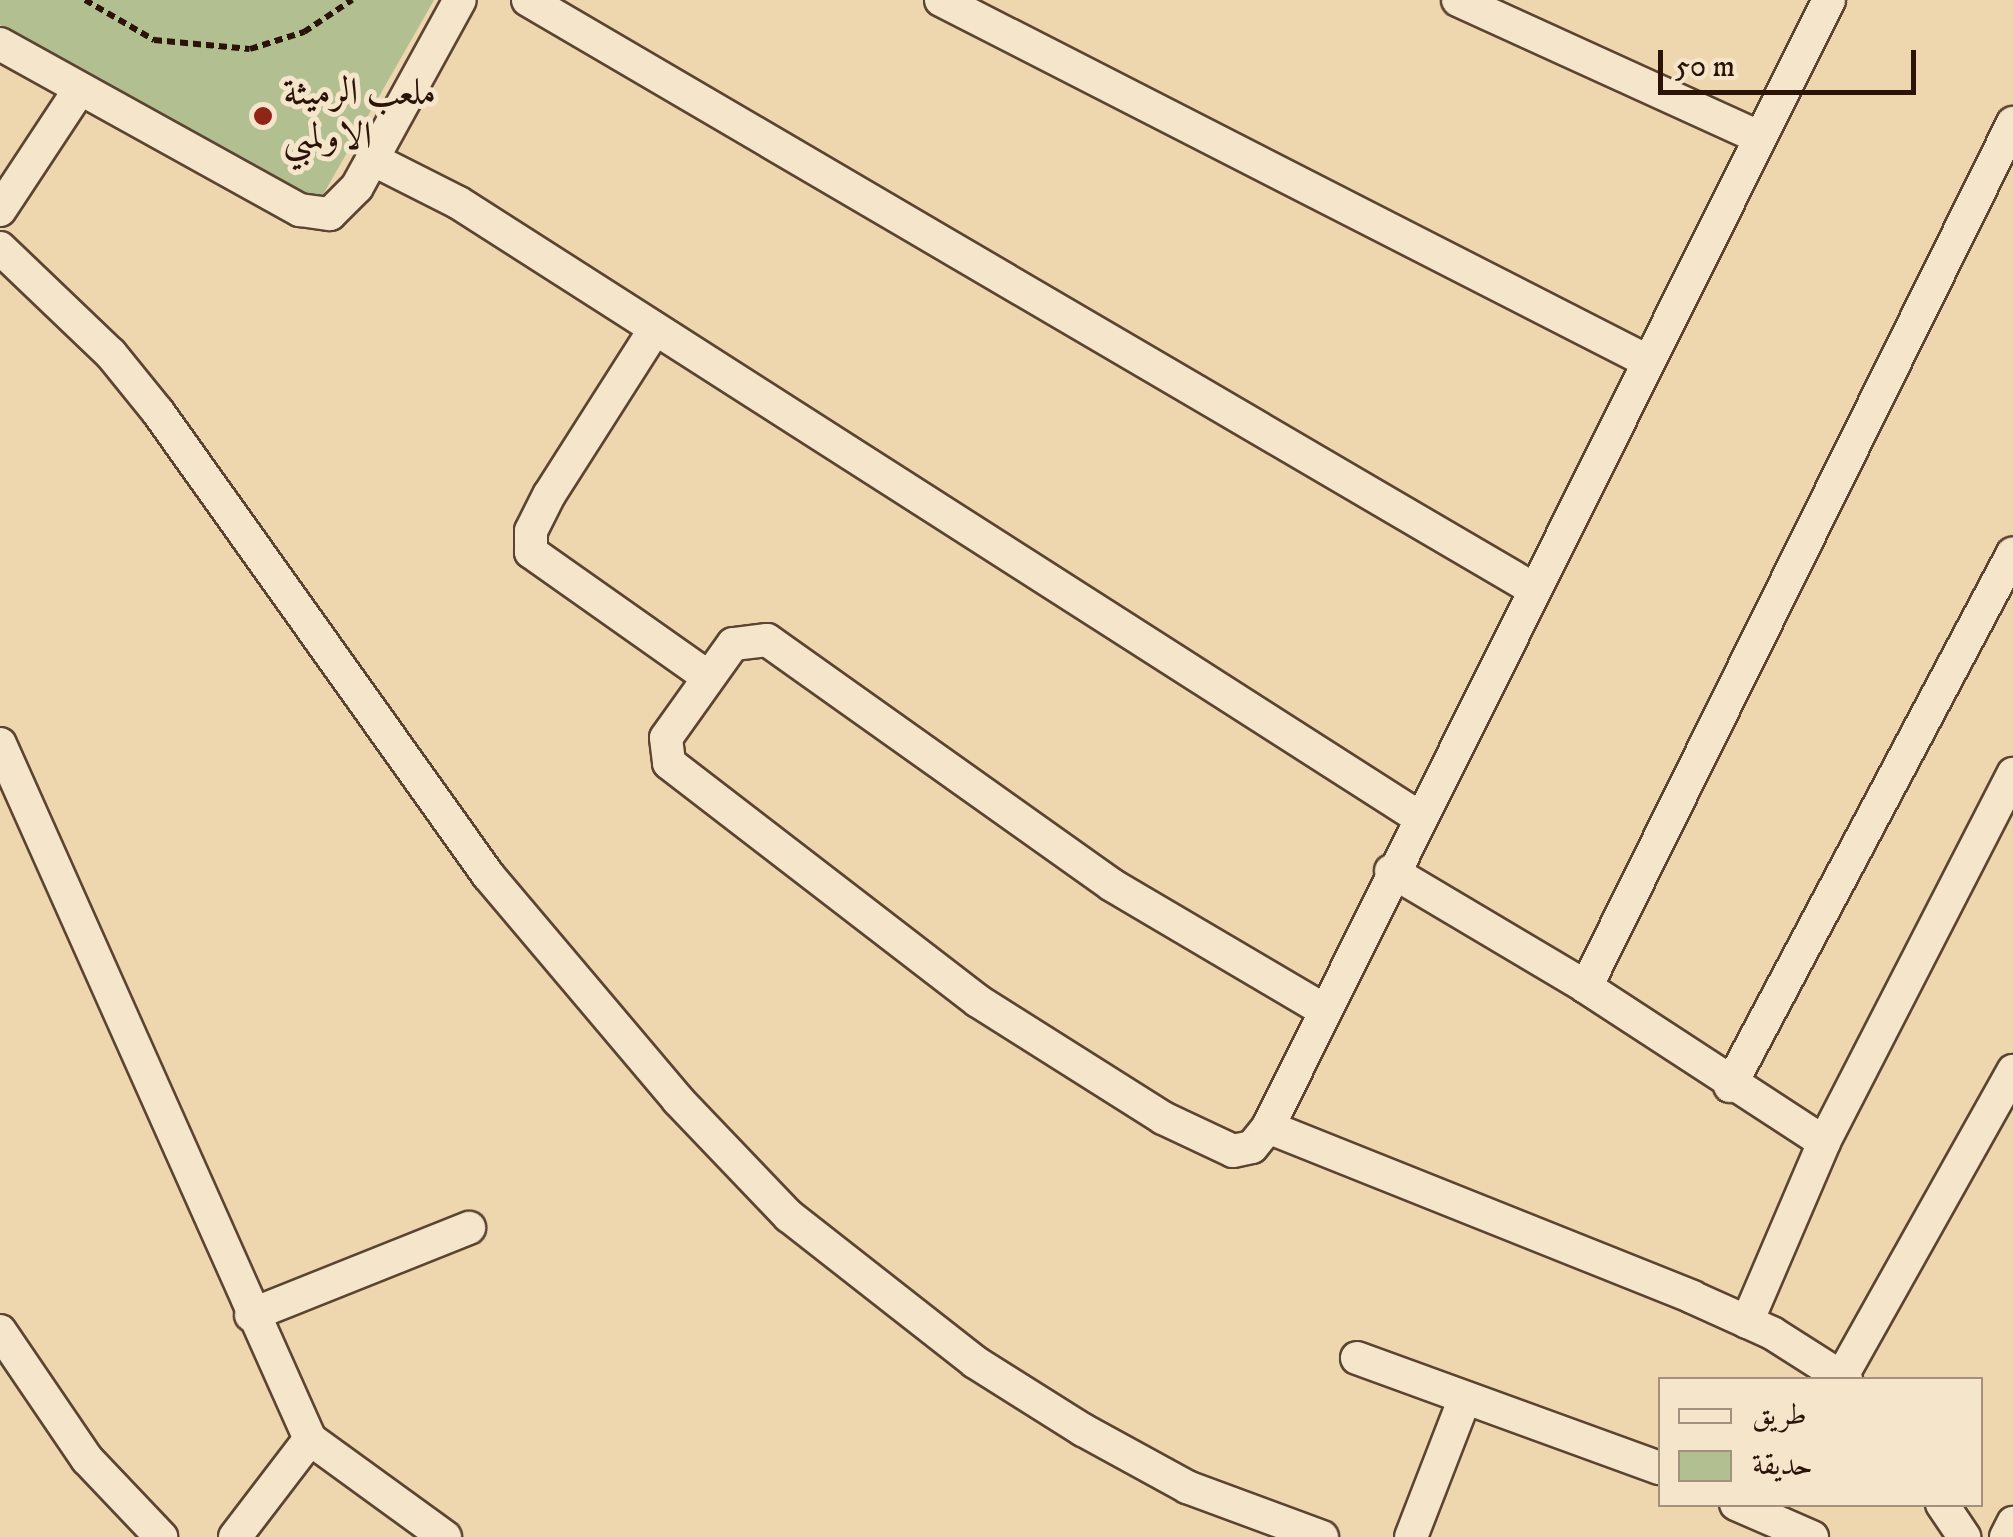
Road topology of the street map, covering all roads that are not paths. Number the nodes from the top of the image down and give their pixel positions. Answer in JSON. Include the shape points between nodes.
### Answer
{"nodes":[{"id":1,"x":460,"y":0,"type":"edge"},
{"id":2,"x":528,"y":0,"type":"edge"},
{"id":3,"x":941,"y":0,"type":"edge"},
{"id":4,"x":1458,"y":0,"type":"edge"},
{"id":5,"x":1829,"y":0,"type":"edge"},
{"id":6,"x":0,"y":44,"type":"edge"},
{"id":7,"x":79,"y":90,"type":"junction"},
{"id":8,"x":2013,"y":123,"type":"edge"},
{"id":9,"x":1759,"y":137,"type":"junction"},
{"id":10,"x":372,"y":159,"type":"junction"},
{"id":11,"x":0,"y":210,"type":"edge"},
{"id":12,"x":0,"y":248,"type":"edge"},
{"id":13,"x":653,"y":332,"type":"junction"},
{"id":14,"x":1645,"y":360,"type":"junction"},
{"id":15,"x":2013,"y":553,"type":"edge"},
{"id":16,"x":1532,"y":588,"type":"junction"},
{"id":17,"x":708,"y":677,"type":"junction"},
{"id":18,"x":0,"y":744,"type":"edge"},
{"id":19,"x":2013,"y":774,"type":"edge"},
{"id":20,"x":1418,"y":816,"type":"junction"},
{"id":21,"x":1391,"y":871,"type":"junction"},
{"id":22,"x":1586,"y":987,"type":"junction"},
{"id":23,"x":1324,"y":1010,"type":"junction"},
{"id":24,"x":2013,"y":1072,"type":"edge"},
{"id":25,"x":1730,"y":1086,"type":"junction"},
{"id":26,"x":1268,"y":1127,"type":"junction"},
{"id":27,"x":1824,"y":1142,"type":"junction"},
{"id":28,"x":469,"y":1228,"type":"dead end"},
{"id":29,"x":252,"y":1315,"type":"junction"},
{"id":30,"x":1748,"y":1322,"type":"junction"},
{"id":31,"x":0,"y":1331,"type":"edge"},
{"id":32,"x":1357,"y":1358,"type":"dead end"},
{"id":33,"x":1842,"y":1377,"type":"edge"},
{"id":34,"x":1845,"y":1377,"type":"edge"},
{"id":35,"x":1465,"y":1398,"type":"junction"},
{"id":36,"x":310,"y":1439,"type":"junction"},
{"id":37,"x":1658,"y":1467,"type":"edge"},
{"id":38,"x":1743,"y":1507,"type":"edge"},
{"id":39,"x":1944,"y":1507,"type":"edge"},
{"id":40,"x":2013,"y":1523,"type":"edge"},
{"id":41,"x":160,"y":1537,"type":"edge"},
{"id":42,"x":235,"y":1537,"type":"edge"},
{"id":43,"x":445,"y":1537,"type":"edge"},
{"id":44,"x":1322,"y":1537,"type":"edge"},
{"id":45,"x":1411,"y":1537,"type":"edge"},
{"id":46,"x":1812,"y":1537,"type":"edge"},
{"id":47,"x":1964,"y":1537,"type":"edge"},
{"id":48,"x":2006,"y":1537,"type":"edge"}],
"edges":[{"from":1,"to":10,"type":"street"},
{"from":2,"to":16,"type":"street"},
{"from":3,"to":14,"type":"street"},
{"from":4,"to":9,"type":"street"},
{"from":5,"to":9,"type":"street"},
{"from":6,"to":7,"type":"street"},
{"from":7,"to":10,"type":"street","via":[[314,215],[345,206]]},
{"from":7,"to":11,"type":"street"},
{"from":8,"to":22,"type":"street"},
{"from":9,"to":14,"type":"street"},
{"from":10,"to":13,"type":"street","via":[[459,203]]},
{"from":12,"to":44,"type":"street","via":[[146,397],[488,874],[678,1100],[788,1216],[974,1362],[1084,1430],[1187,1487]]},
{"from":13,"to":17,"type":"street","via":[[549,495],[531,531],[531,552]]},
{"from":13,"to":20,"type":"street"},
{"from":14,"to":16,"type":"street"},
{"from":15,"to":25,"type":"street"},
{"from":16,"to":20,"type":"street"},
{"from":17,"to":23,"type":"street","via":[[733,644],[767,640],[1112,884]]},
{"from":17,"to":26,"type":"street","via":[[673,723],[664,751],[669,763],[894,940],[1073,1064],[1233,1151],[1252,1147]]},
{"from":18,"to":29,"type":"street"},
{"from":19,"to":27,"type":"street"},
{"from":20,"to":21,"type":"street"},
{"from":21,"to":22,"type":"street"},
{"from":21,"to":23,"type":"street"},
{"from":22,"to":25,"type":"street"},
{"from":23,"to":26,"type":"street"},
{"from":24,"to":34,"type":"street"},
{"from":25,"to":27,"type":"street"},
{"from":26,"to":30,"type":"street"},
{"from":27,"to":30,"type":"street"},
{"from":28,"to":29,"type":"street"},
{"from":29,"to":36,"type":"street"},
{"from":30,"to":33,"type":"street"},
{"from":31,"to":41,"type":"street","via":[[87,1459]]},
{"from":32,"to":35,"type":"street"},
{"from":35,"to":37,"type":"street"},
{"from":35,"to":45,"type":"street"},
{"from":36,"to":42,"type":"street"},
{"from":36,"to":43,"type":"street"},
{"from":38,"to":46,"type":"street"},
{"from":39,"to":47,"type":"street"},
{"from":40,"to":48,"type":"street"}]}
